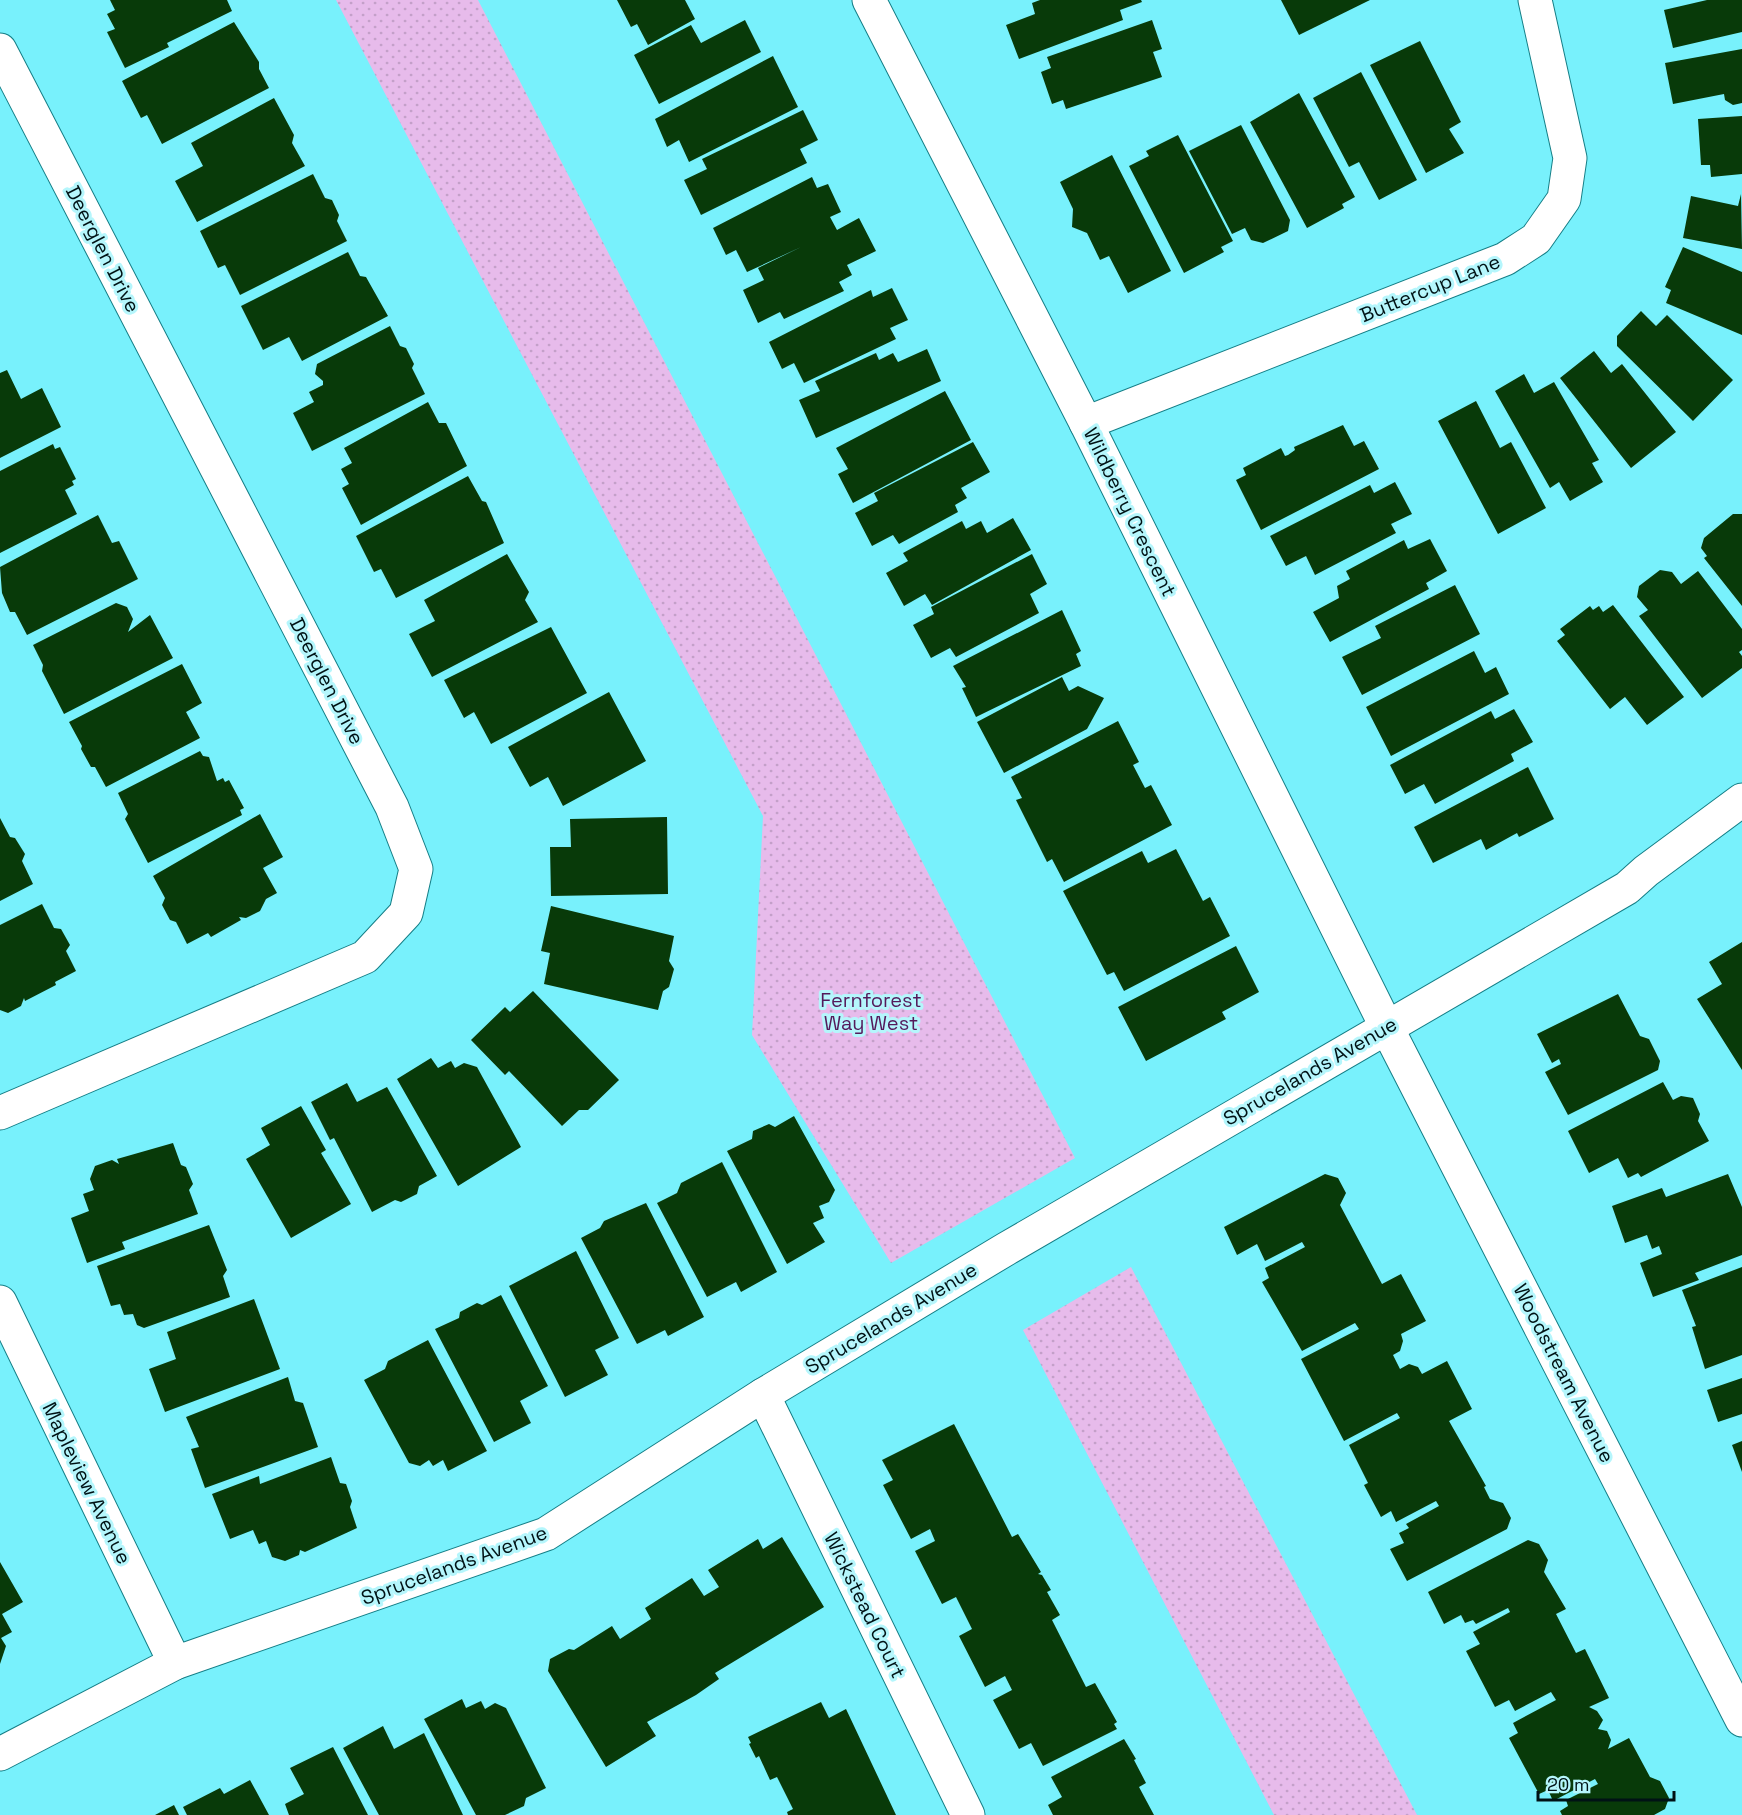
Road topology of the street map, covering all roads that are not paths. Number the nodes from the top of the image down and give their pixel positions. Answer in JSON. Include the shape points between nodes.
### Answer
{"nodes":[{"id":1,"x":869,"y":0,"type":"edge"},
{"id":2,"x":1535,"y":0,"type":"edge"},
{"id":3,"x":0,"y":50,"type":"edge"},
{"id":4,"x":1086,"y":423,"type":"junction"},
{"id":5,"x":1742,"y":800,"type":"edge"},
{"id":6,"x":1386,"y":1026,"type":"junction"},
{"id":7,"x":0,"y":1113,"type":"edge"},
{"id":8,"x":0,"y":1302,"type":"edge"},
{"id":9,"x":763,"y":1395,"type":"junction"},
{"id":10,"x":175,"y":1663,"type":"junction"},
{"id":11,"x":1742,"y":1720,"type":"edge"},
{"id":12,"x":0,"y":1754,"type":"edge"},
{"id":13,"x":968,"y":1815,"type":"edge"}],
"edges":[{"from":1,"to":4,"type":"street","name":"Wildberry Crescent"},
{"from":2,"to":4,"type":"street","name":"Buttercup Lane","via":[[1570,158],[1564,199],[1536,239],[1505,259]]},
{"from":3,"to":7,"type":"street","name":"Deerglen Drive","via":[[392,807],[416,870],[406,913],[365,957]]},
{"from":4,"to":6,"type":"street","name":"Wildberry Crescent"},
{"from":5,"to":6,"type":"street","name":"Sprucelands Avenue","via":[[1627,888]]},
{"from":6,"to":9,"type":"street","name":"Sprucelands Avenue"},
{"from":6,"to":11,"type":"street","name":"Woodstream Avenue"},
{"from":8,"to":10,"type":"street","name":"Mapleview Avenue"},
{"from":9,"to":10,"type":"street","name":"Sprucelands Avenue","via":[[546,1534]]},
{"from":9,"to":13,"type":"street","name":"Wickstead Court"},
{"from":10,"to":12,"type":"street","name":"Sprucelands Avenue"}]}
